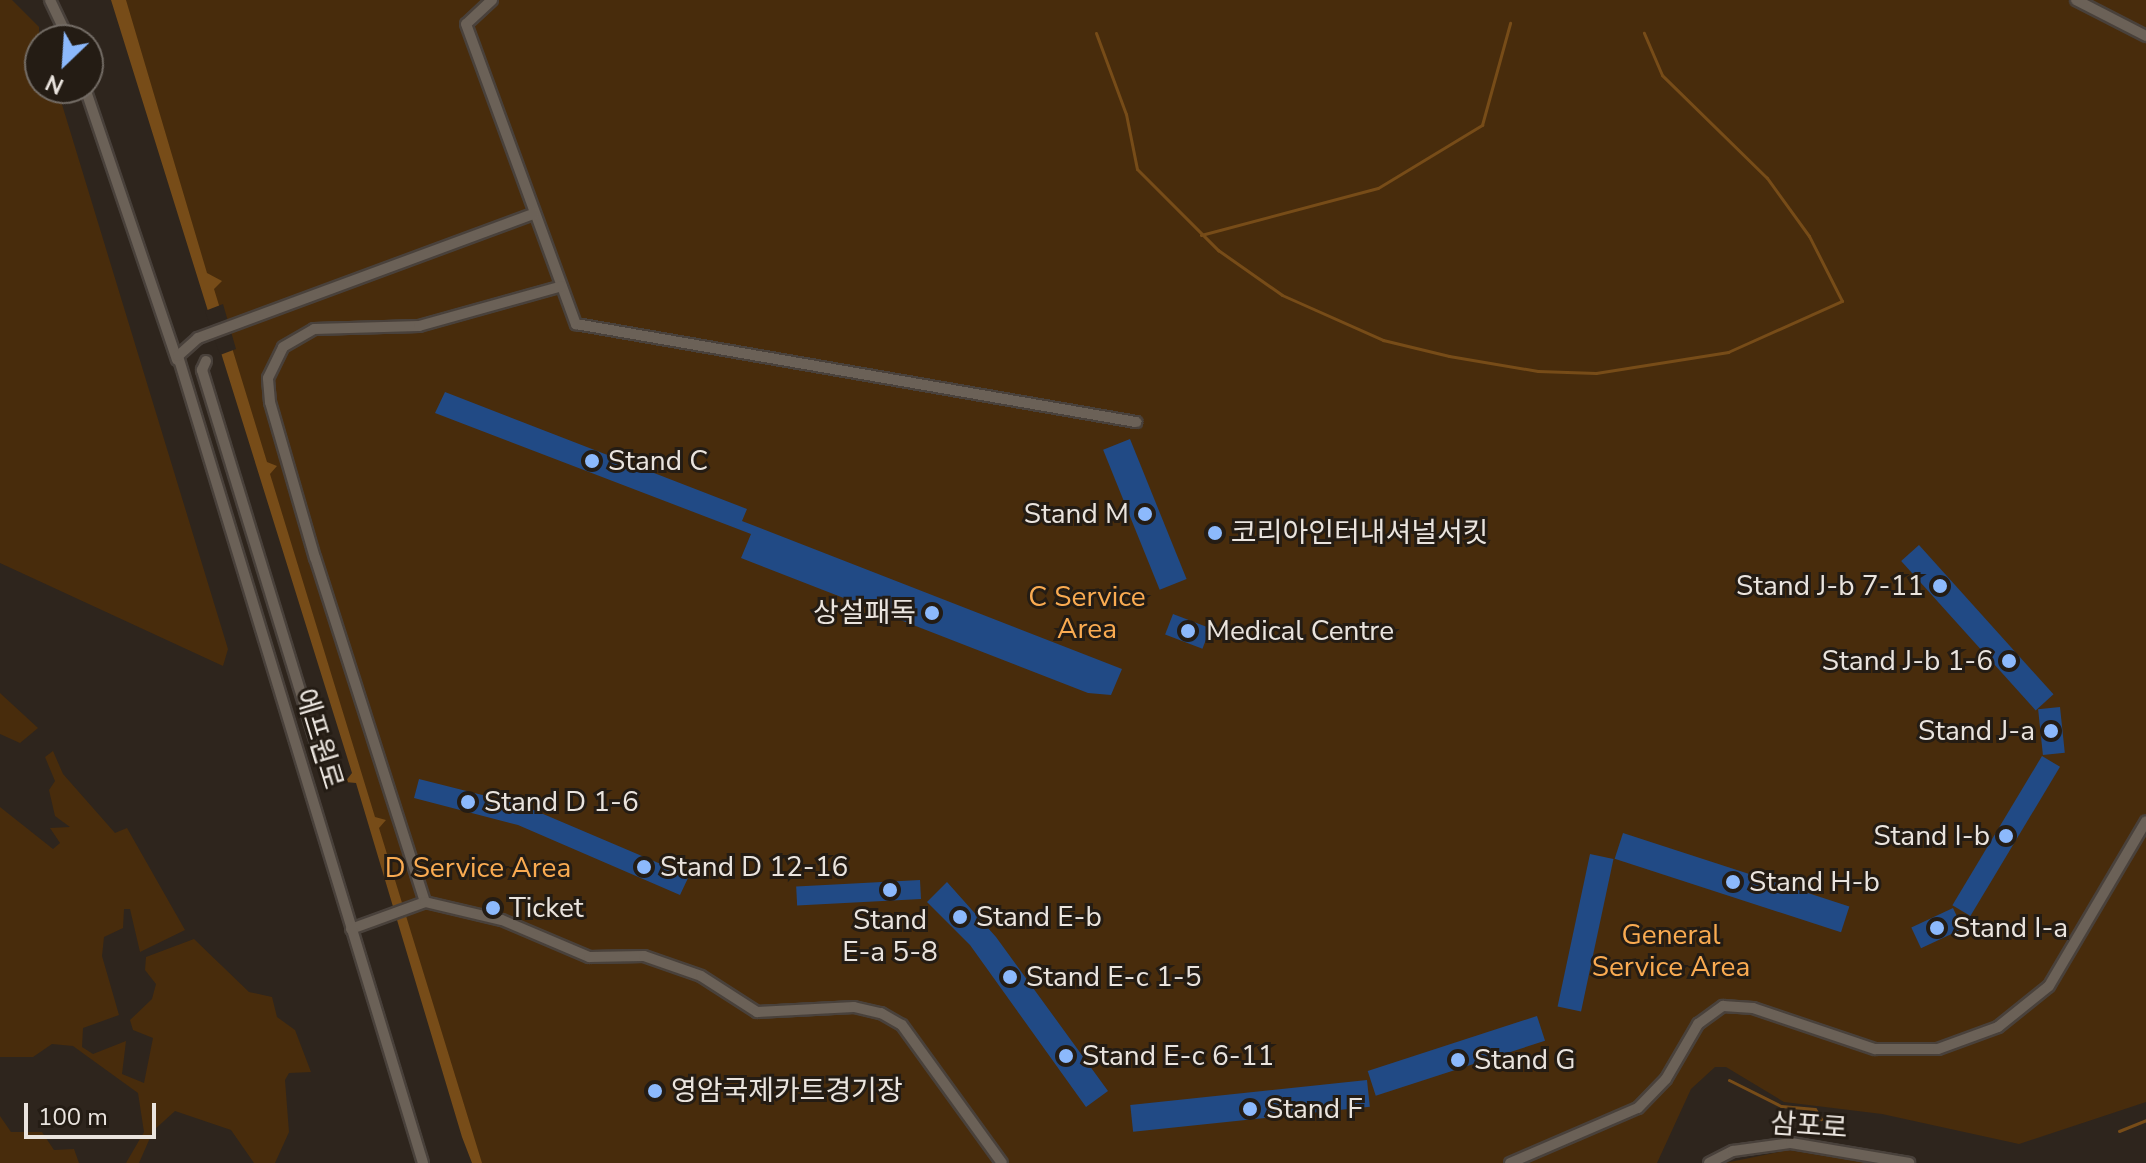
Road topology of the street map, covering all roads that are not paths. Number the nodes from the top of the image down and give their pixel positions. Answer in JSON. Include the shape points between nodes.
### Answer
{"nodes":[{"id":1,"x":50,"y":0,"type":"edge"},
{"id":2,"x":492,"y":0,"type":"edge"},
{"id":3,"x":2076,"y":0,"type":"edge"},
{"id":4,"x":61,"y":24,"type":"edge"},
{"id":5,"x":2146,"y":36,"type":"edge"},
{"id":6,"x":90,"y":104,"type":"edge"},
{"id":7,"x":534,"y":214,"type":"junction"},
{"id":8,"x":562,"y":286,"type":"junction"},
{"id":9,"x":206,"y":361,"type":"dead end"},
{"id":10,"x":178,"y":362,"type":"junction"},
{"id":11,"x":1136,"y":422,"type":"dead end"},
{"id":12,"x":315,"y":739,"type":"dead end"},
{"id":13,"x":2146,"y":821,"type":"edge"},
{"id":14,"x":425,"y":902,"type":"junction"},
{"id":15,"x":351,"y":929,"type":"junction"},
{"id":16,"x":423,"y":1163,"type":"edge"},
{"id":17,"x":1002,"y":1163,"type":"edge"},
{"id":18,"x":1510,"y":1163,"type":"edge"},
{"id":19,"x":1709,"y":1163,"type":"edge"},
{"id":20,"x":1909,"y":1163,"type":"edge"}],
"edges":[{"from":1,"to":4,"type":"street"},
{"from":2,"to":7,"type":"street","via":[[466,24]]},
{"from":3,"to":5,"type":"street"},
{"from":6,"to":10,"type":"street","name":"에프원로"},
{"from":7,"to":8,"type":"street"},
{"from":7,"to":10,"type":"street","via":[[198,338],[183,346]]},
{"from":8,"to":11,"type":"street","via":[[576,324]]},
{"from":8,"to":14,"type":"street","via":[[419,326],[314,329],[283,347],[268,378],[315,558]]},
{"from":9,"to":12,"type":"street","via":[[202,370]]},
{"from":10,"to":15,"type":"street","name":"에프원로"},
{"from":13,"to":18,"type":"street","via":[[2049,986],[1998,1027],[1938,1049],[1875,1049],[1753,1008],[1723,1006],[1698,1024],[1666,1079],[1638,1108]]},
{"from":14,"to":15,"type":"street"},
{"from":14,"to":17,"type":"street","via":[[502,920],[589,957],[644,956],[701,976],[757,1012],[854,1007],[891,1017]]},
{"from":15,"to":16,"type":"street","name":"에프원로"},
{"from":19,"to":20,"type":"street","name":"삼포로","via":[[1733,1151],[1791,1143]]}]}
